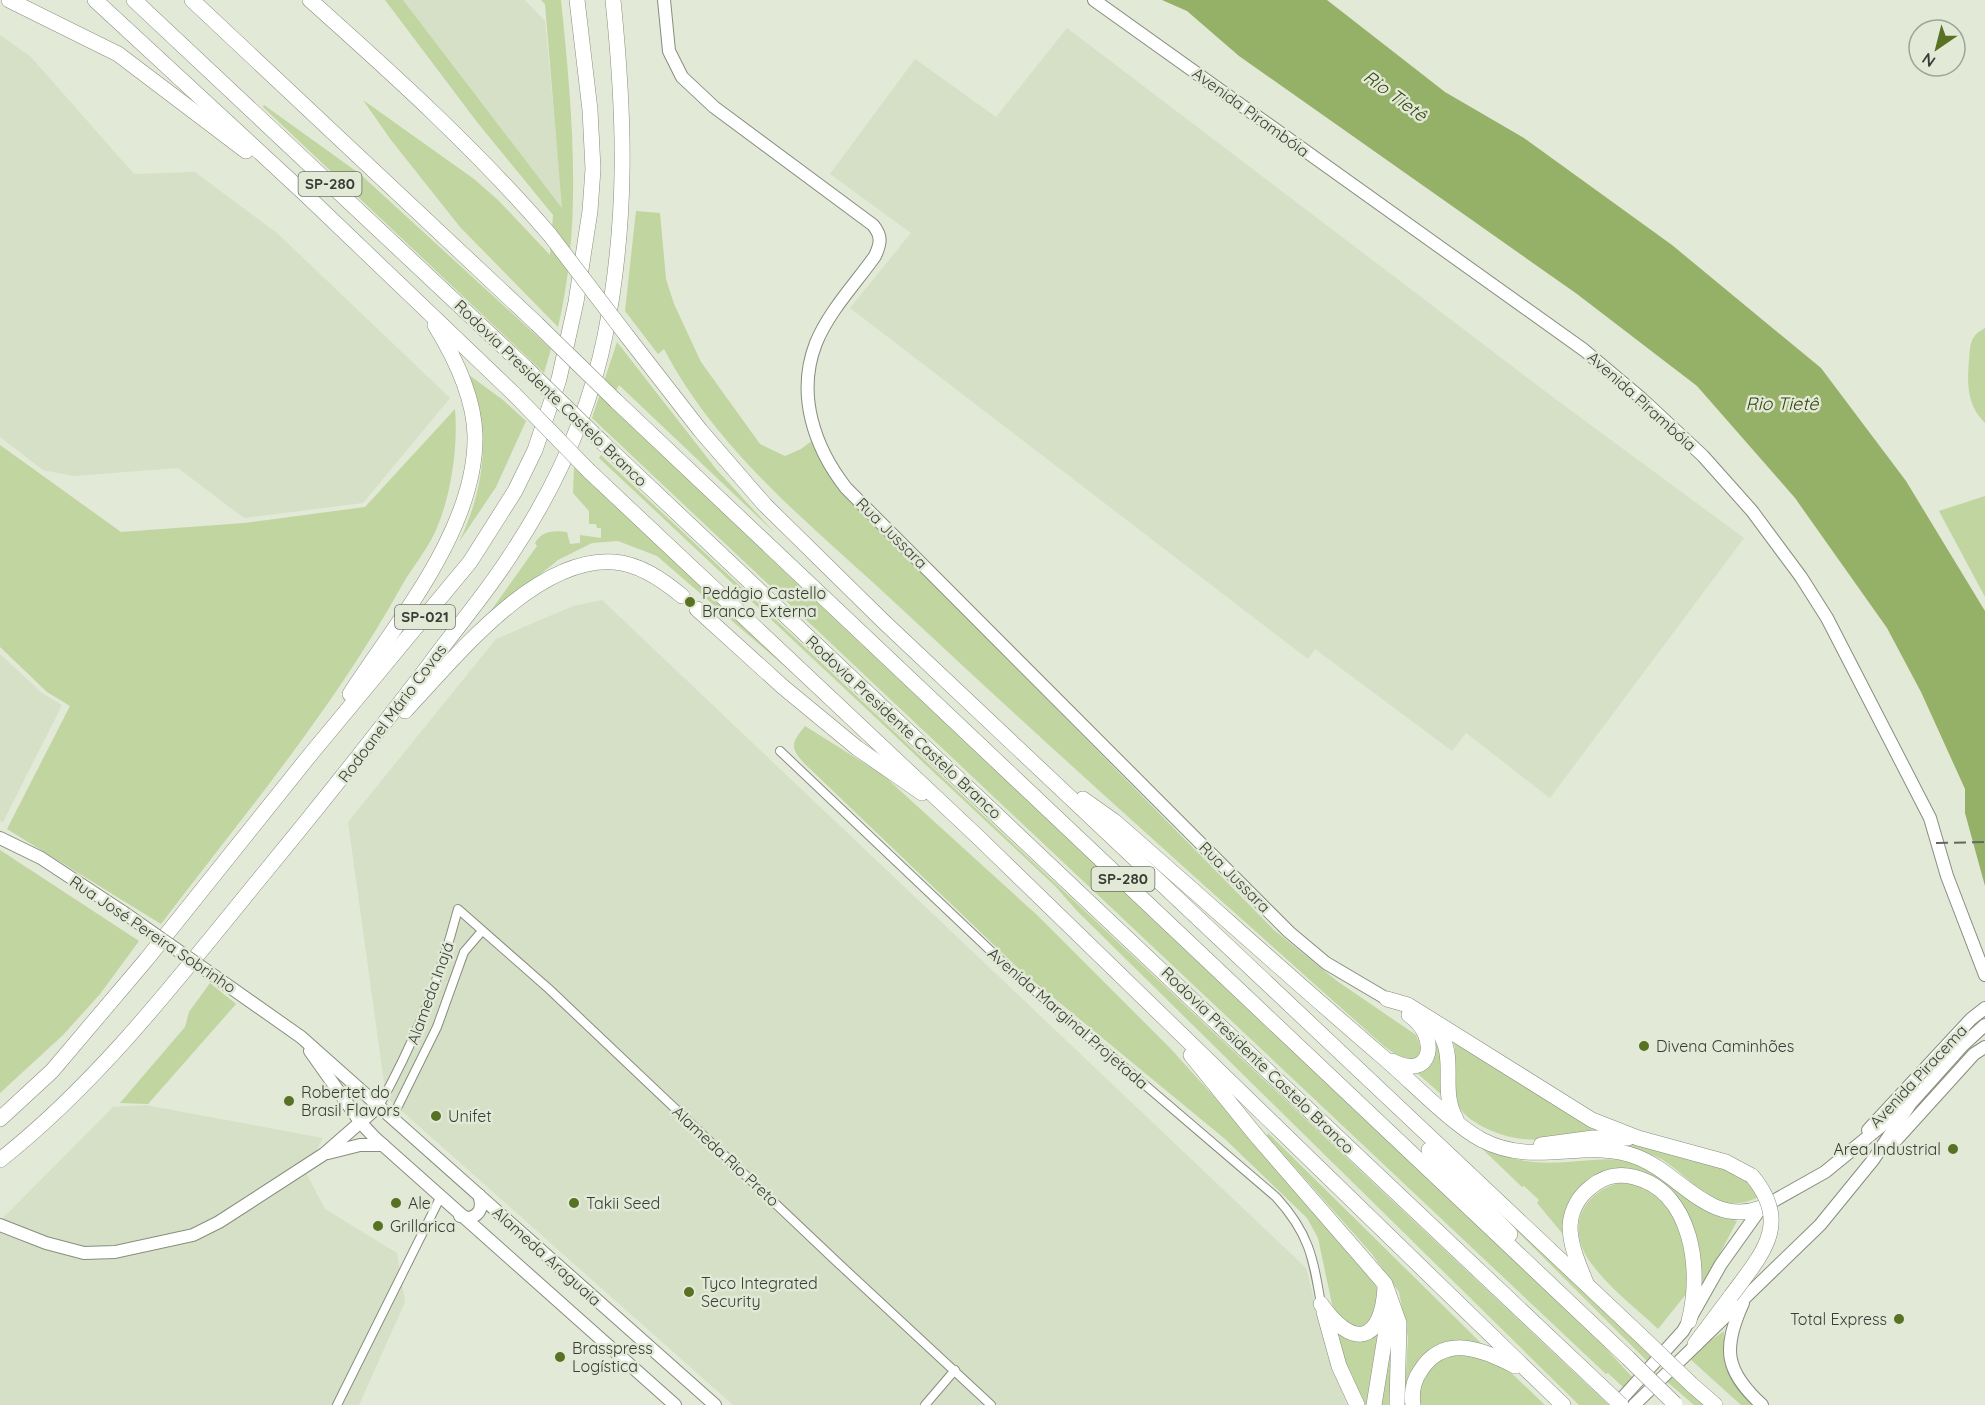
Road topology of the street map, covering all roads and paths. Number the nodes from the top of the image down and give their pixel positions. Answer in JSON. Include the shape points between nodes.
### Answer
{"nodes":[{"id":1,"x":9,"y":0,"type":"edge"},
{"id":2,"x":95,"y":0,"type":"edge"},
{"id":3,"x":134,"y":0,"type":"edge"},
{"id":4,"x":192,"y":0,"type":"edge"},
{"id":5,"x":310,"y":0,"type":"edge"},
{"id":6,"x":577,"y":0,"type":"edge"},
{"id":7,"x":613,"y":0,"type":"edge"},
{"id":8,"x":664,"y":0,"type":"edge"},
{"id":9,"x":1094,"y":0,"type":"edge"},
{"id":10,"x":306,"y":194,"type":"junction"},
{"id":11,"x":423,"y":304,"type":"junction"},
{"id":12,"x":682,"y":596,"type":"dead end"},
{"id":13,"x":697,"y":609,"type":"dead end"},
{"id":14,"x":780,"y":750,"type":"dead end"},
{"id":15,"x":310,"y":754,"type":"junction"},
{"id":16,"x":356,"y":762,"type":"junction"},
{"id":17,"x":1052,"y":780,"type":"junction"},
{"id":18,"x":939,"y":801,"type":"junction"},
{"id":19,"x":0,"y":838,"type":"edge"},
{"id":20,"x":458,"y":909,"type":"joint"},
{"id":21,"x":482,"y":931,"type":"junction"},
{"id":22,"x":1985,"y":975,"type":"edge"},
{"id":23,"x":1387,"y":999,"type":"junction"},
{"id":24,"x":1148,"y":1001,"type":"junction"},
{"id":25,"x":1985,"y":1008,"type":"edge"},
{"id":26,"x":1304,"y":1017,"type":"junction"},
{"id":27,"x":1429,"y":1018,"type":"junction"},
{"id":28,"x":1985,"y":1025,"type":"edge"},
{"id":29,"x":301,"y":1037,"type":"junction"},
{"id":30,"x":1985,"y":1047,"type":"edge"},
{"id":31,"x":1384,"y":1058,"type":"junction"},
{"id":32,"x":1912,"y":1101,"type":"junction"},
{"id":33,"x":379,"y":1106,"type":"junction"},
{"id":34,"x":392,"y":1118,"type":"junction"},
{"id":35,"x":0,"y":1119,"type":"edge"},
{"id":36,"x":1457,"y":1122,"type":"junction"},
{"id":37,"x":361,"y":1123,"type":"junction"},
{"id":38,"x":1638,"y":1137,"type":"junction"},
{"id":39,"x":1482,"y":1140,"type":"junction"},
{"id":40,"x":383,"y":1145,"type":"junction"},
{"id":41,"x":1854,"y":1148,"type":"junction"},
{"id":42,"x":324,"y":1154,"type":"junction"},
{"id":43,"x":0,"y":1160,"type":"edge"},
{"id":44,"x":1873,"y":1160,"type":"junction"},
{"id":45,"x":479,"y":1195,"type":"junction"},
{"id":46,"x":440,"y":1198,"type":"junction"},
{"id":47,"x":1761,"y":1208,"type":"junction"},
{"id":48,"x":460,"y":1216,"type":"junction"},
{"id":49,"x":0,"y":1225,"type":"edge"},
{"id":50,"x":1548,"y":1281,"type":"junction"},
{"id":51,"x":1588,"y":1289,"type":"junction"},
{"id":52,"x":1387,"y":1291,"type":"junction"},
{"id":53,"x":1738,"y":1296,"type":"junction"},
{"id":54,"x":1321,"y":1304,"type":"junction"},
{"id":55,"x":1689,"y":1321,"type":"junction"},
{"id":56,"x":1695,"y":1344,"type":"joint"},
{"id":57,"x":955,"y":1370,"type":"junction"},
{"id":58,"x":1528,"y":1372,"type":"junction"},
{"id":59,"x":337,"y":1405,"type":"edge"},
{"id":60,"x":675,"y":1405,"type":"edge"},
{"id":61,"x":715,"y":1405,"type":"edge"},
{"id":62,"x":925,"y":1405,"type":"edge"},
{"id":63,"x":991,"y":1405,"type":"edge"},
{"id":64,"x":1357,"y":1405,"type":"edge"},
{"id":65,"x":1374,"y":1405,"type":"edge"},
{"id":66,"x":1397,"y":1405,"type":"edge"},
{"id":67,"x":1413,"y":1405,"type":"edge"},
{"id":68,"x":1563,"y":1405,"type":"edge"},
{"id":69,"x":1616,"y":1405,"type":"edge"},
{"id":70,"x":1621,"y":1405,"type":"edge"},
{"id":71,"x":1634,"y":1405,"type":"edge"},
{"id":72,"x":1675,"y":1405,"type":"edge"},
{"id":73,"x":1715,"y":1405,"type":"edge"},
{"id":74,"x":1762,"y":1405,"type":"edge"}],
"edges":[{"from":1,"to":10,"type":"highway","via":[[118,54]]},
{"from":2,"to":10,"type":"highway"},
{"from":3,"to":70,"type":"highway","name":"Rodovia Presidente Castelo Branco","number":"SP-280","bridge":true},
{"from":4,"to":50,"type":"highway","number":"SP-280","bridge":true},
{"from":5,"to":17,"type":"highway","bridge":true,"via":[[505,182],[700,430],[765,505]]},
{"from":6,"to":15,"type":"highway","name":"Rodoanel Mário Covas","number":"SP-021","via":[[590,110],[590,211],[559,379],[534,450],[515,491],[470,562]]},
{"from":7,"to":16,"type":"highway","name":"Rodoanel Mário Covas","number":"SP-021","via":[[624,129],[621,219],[604,339],[587,396],[555,479],[509,559]]},
{"from":8,"to":23,"type":"main road","name":"Rua Jussara","via":[[669,51],[682,78],[714,107],[873,225],[880,236],[875,256],[824,328],[812,359],[809,409],[818,444],[829,466],[846,488],[1289,932],[1326,963]]},
{"from":9,"to":22,"type":"main road","name":"Avenida Pirambóia","via":[[1584,350],[1703,456],[1758,519],[1827,618],[1930,818],[1947,876]]},
{"from":10,"to":11,"type":"highway"},
{"from":11,"to":15,"type":"highway","via":[[448,346],[468,398],[475,434],[472,477],[460,517],[442,552]]},
{"from":11,"to":18,"type":"highway","bridge":true,"via":[[590,471]]},
{"from":12,"to":16,"type":"highway","via":[[654,576],[628,565],[590,563],[564,572],[519,599],[493,621]]},
{"from":13,"to":18,"type":"highway","via":[[857,748],[899,779]]},
{"from":14,"to":54,"type":"street","name":"Avenida Marginal Projetada","via":[[1014,973],[1276,1197],[1305,1236]]},
{"from":15,"to":35,"type":"highway","name":"Rodoanel Mário Covas","number":"SP-021","via":[[93,1024],[52,1071]]},
{"from":16,"to":43,"type":"highway","name":"Rodoanel Mário Covas","number":"SP-021","via":[[105,1060]]},
{"from":17,"to":26,"type":"highway"},
{"from":17,"to":31,"type":"highway","via":[[1114,821]]},
{"from":18,"to":24,"type":"highway"},
{"from":19,"to":29,"type":"main road","name":"Rua José Pereira Sobrinho","bridge":true,"via":[[19,845],[123,912]]},
{"from":20,"to":21,"type":"street","name":"Alameda Rio Preto"},
{"from":20,"to":33,"type":"street","name":"Alameda Inajá","via":[[421,1025]]},
{"from":21,"to":34,"type":"street","name":"Alameda Inajá","via":[[464,952],[437,1027]]},
{"from":21,"to":57,"type":"street","name":"Alameda Rio Preto","via":[[549,989]]},
{"from":23,"to":27,"type":"highway","via":[[1408,1005]]},
{"from":23,"to":31,"type":"highway","via":[[1422,1024],[1428,1049],[1424,1061],[1414,1067]]},
{"from":24,"to":52,"type":"highway"},
{"from":24,"to":58,"type":"highway"},
{"from":25,"to":41,"type":"main road","name":"Avenida Piracema","via":[[1885,1110]]},
{"from":26,"to":50,"type":"highway","via":[[1324,1043],[1524,1248]]},
{"from":26,"to":51,"type":"highway"},
{"from":27,"to":36,"type":"highway","via":[[1444,1036],[1449,1052],[1448,1094]]},
{"from":27,"to":38,"type":"highway","via":[[1592,1120]]},
{"from":28,"to":32,"type":"main road"},
{"from":29,"to":33,"type":"main road","name":"Rua José Pereira Sobrinho"},
{"from":29,"to":37,"type":"main road","name":"Rua José Pereira Sobrinho"},
{"from":30,"to":44,"type":"main road","name":"Avenida Piracema","via":[[1974,1054],[1882,1156]]},
{"from":31,"to":36,"type":"highway"},
{"from":32,"to":41,"type":"main road","name":"Avenida Piracema"},
{"from":32,"to":44,"type":"main road","name":"Avenida Piracema"},
{"from":33,"to":34,"type":"main road","name":"Alameda Araguaia"},
{"from":33,"to":37,"type":"main road"},
{"from":34,"to":45,"type":"main road","name":"Alameda Araguaia"},
{"from":36,"to":39,"type":"highway"},
{"from":37,"to":40,"type":"main road","name":"Alameda Araguaia"},
{"from":37,"to":42,"type":"main road"},
{"from":38,"to":39,"type":"highway","via":[[1527,1146]]},
{"from":38,"to":53,"type":"highway","bridge":true,"via":[[1740,1168],[1767,1195],[1772,1229]]},
{"from":39,"to":47,"type":"highway","via":[[1531,1154],[1617,1151],[1647,1161],[1720,1210],[1741,1214]]},
{"from":40,"to":42,"type":"main road","via":[[360,1145]]},
{"from":40,"to":46,"type":"main road","name":"Alameda Araguaia"},
{"from":41,"to":47,"type":"main road","name":"Avenida Piracema","via":[[1825,1172]]},
{"from":42,"to":49,"type":"main road","via":[[204,1230],[150,1246],[84,1253]]},
{"from":44,"to":53,"type":"main road","name":"Avenida Piracema","via":[[1820,1225]]},
{"from":45,"to":48,"type":"main road","via":[[478,1214]]},
{"from":45,"to":61,"type":"main road","name":"Alameda Araguaia"},
{"from":46,"to":48,"type":"main road","name":"Alameda Araguaia"},
{"from":46,"to":59,"type":"street"},
{"from":47,"to":55,"type":"main road","name":"Avenida Piracema","via":[[1721,1264]]},
{"from":48,"to":60,"type":"main road","name":"Alameda Araguaia"},
{"from":50,"to":72,"type":"highway","number":"SP-280","bridge":true},
{"from":51,"to":55,"type":"highway","via":[[1571,1237],[1570,1224],[1577,1201],[1598,1181],[1611,1176],[1648,1181],[1679,1215],[1692,1249],[1695,1290]]},
{"from":51,"to":73,"type":"highway","bridge":true},
{"from":52,"to":54,"type":"highway","via":[[1378,1323],[1367,1332],[1355,1334],[1340,1329]]},
{"from":52,"to":65,"type":"highway","via":[[1388,1328]]},
{"from":52,"to":66,"type":"highway","via":[[1399,1323]]},
{"from":53,"to":56,"type":"highway"},
{"from":53,"to":74,"type":"main road","via":[[1730,1361],[1737,1379]]},
{"from":54,"to":64,"type":"highway","via":[[1331,1342]]},
{"from":55,"to":69,"type":"main road","name":"Avenida Piracema"},
{"from":56,"to":71,"type":"main road"},
{"from":57,"to":62,"type":"street"},
{"from":57,"to":63,"type":"street","name":"Alameda Rio Preto"},
{"from":58,"to":67,"type":"highway","via":[[1478,1349],[1453,1347],[1425,1364],[1414,1383]]},
{"from":58,"to":68,"type":"highway"}]}
